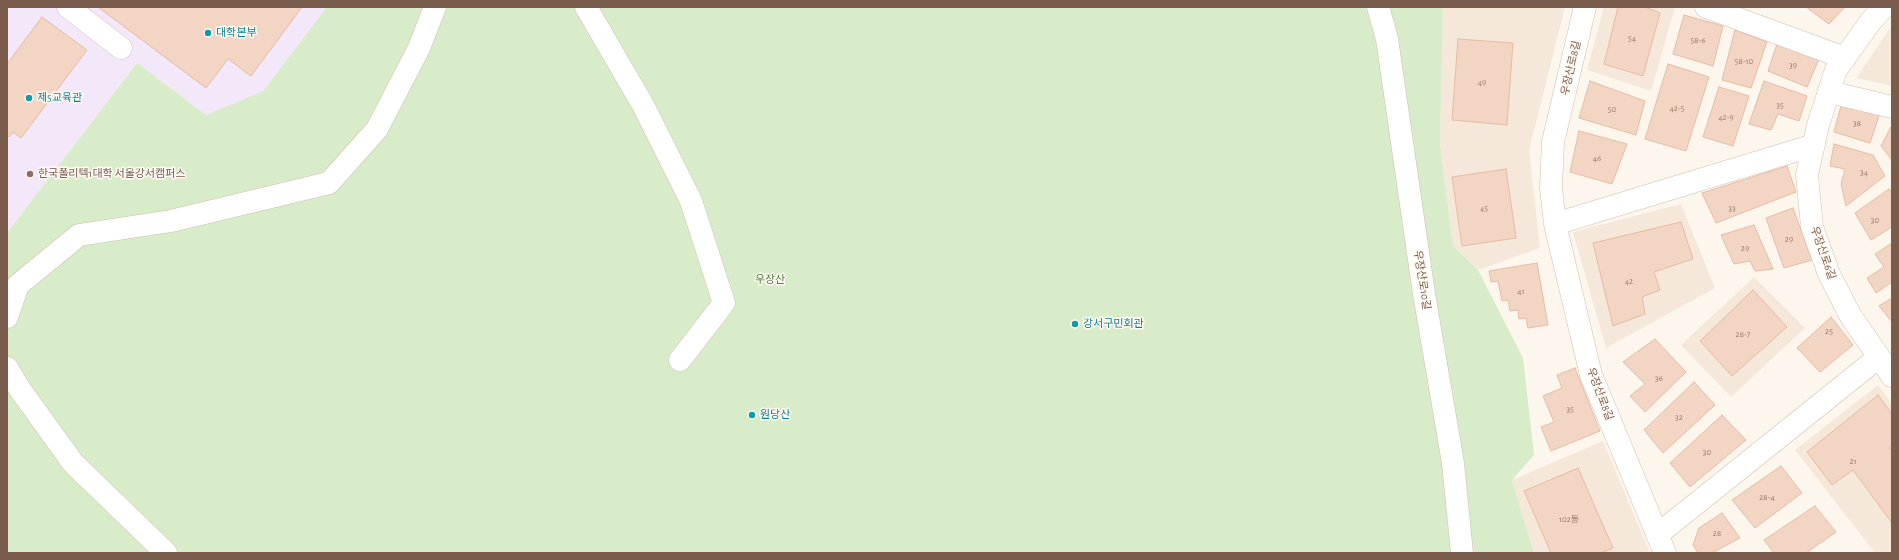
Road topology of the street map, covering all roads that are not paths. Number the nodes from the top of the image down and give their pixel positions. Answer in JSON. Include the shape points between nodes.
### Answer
{"nodes":[{"id":1,"x":68,"y":7,"type":"edge"},
{"id":2,"x":435,"y":7,"type":"edge"},
{"id":3,"x":586,"y":7,"type":"edge"},
{"id":4,"x":1378,"y":7,"type":"edge"},
{"id":5,"x":1585,"y":7,"type":"edge"},
{"id":6,"x":1706,"y":7,"type":"edge"},
{"id":7,"x":1884,"y":7,"type":"edge"},
{"id":8,"x":121,"y":48,"type":"dead end"},
{"id":9,"x":1845,"y":58,"type":"junction"},
{"id":10,"x":1829,"y":92,"type":"junction"},
{"id":11,"x":1892,"y":107,"type":"edge"},
{"id":12,"x":1814,"y":145,"type":"junction"},
{"id":13,"x":1555,"y":224,"type":"junction"},
{"id":14,"x":7,"y":317,"type":"edge"},
{"id":15,"x":1879,"y":357,"type":"junction"},
{"id":16,"x":680,"y":360,"type":"dead end"},
{"id":17,"x":7,"y":368,"type":"edge"},
{"id":18,"x":1892,"y":376,"type":"edge"},
{"id":19,"x":1661,"y":544,"type":"edge"},
{"id":20,"x":166,"y":553,"type":"edge"},
{"id":21,"x":1462,"y":553,"type":"edge"}],
"edges":[{"from":1,"to":8,"type":"street"},
{"from":2,"to":14,"type":"street","via":[[419,48],[377,129],[329,183],[170,221],[79,236],[18,285]]},
{"from":3,"to":16,"type":"street","via":[[643,105],[691,201],[724,303]]},
{"from":4,"to":21,"type":"street","name":"우장산로10길","via":[[1387,39],[1424,294],[1453,462]]},
{"from":5,"to":13,"type":"street","name":"우장산로8길","via":[[1553,142],[1551,188]]},
{"from":6,"to":9,"type":"street"},
{"from":7,"to":9,"type":"street","name":"우장산로6길"},
{"from":9,"to":10,"type":"street","name":"우장산로6길","via":[[1836,70]]},
{"from":10,"to":11,"type":"street"},
{"from":10,"to":12,"type":"street","name":"우장산로6길"},
{"from":12,"to":13,"type":"street"},
{"from":12,"to":15,"type":"street","name":"우장산로6길","via":[[1807,175],[1812,227],[1829,274],[1850,315]]},
{"from":13,"to":19,"type":"street","name":"우장산로8길","via":[[1591,375]]},
{"from":15,"to":18,"type":"street","name":"우장산로6길"},
{"from":15,"to":19,"type":"street","name":"우장산로8길"},
{"from":17,"to":20,"type":"street","via":[[73,463]]}]}
